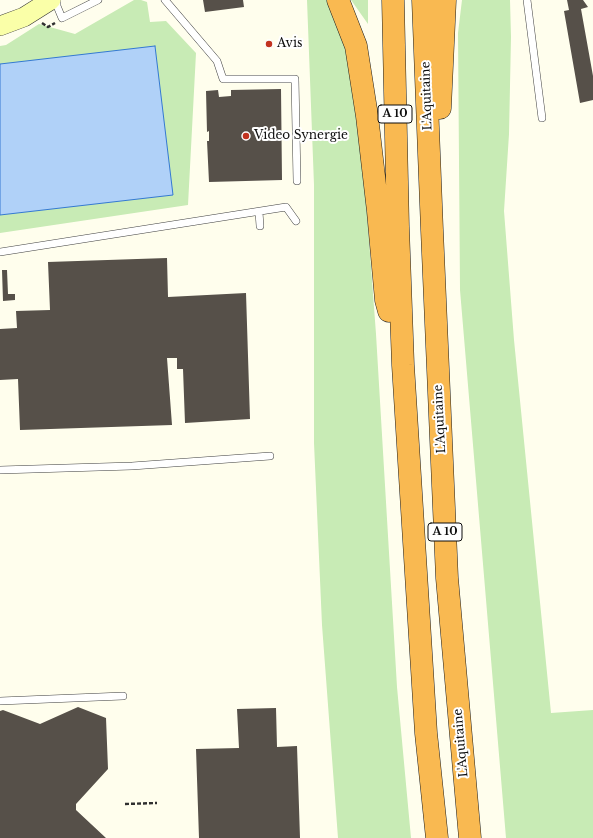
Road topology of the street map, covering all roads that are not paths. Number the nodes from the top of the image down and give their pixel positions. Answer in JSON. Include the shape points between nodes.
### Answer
{"nodes":[{"id":1,"x":51,"y":0,"type":"edge"},
{"id":2,"x":57,"y":0,"type":"edge"},
{"id":3,"x":98,"y":0,"type":"edge"},
{"id":4,"x":165,"y":0,"type":"edge"},
{"id":5,"x":338,"y":0,"type":"edge"},
{"id":6,"x":393,"y":0,"type":"edge"},
{"id":7,"x":423,"y":0,"type":"edge"},
{"id":8,"x":445,"y":0,"type":"edge"},
{"id":9,"x":527,"y":0,"type":"edge"},
{"id":10,"x":0,"y":26,"type":"edge"},
{"id":11,"x":542,"y":118,"type":"dead end"},
{"id":12,"x":298,"y":181,"type":"dead end"},
{"id":13,"x":259,"y":212,"type":"junction"},
{"id":14,"x":296,"y":221,"type":"dead end"},
{"id":15,"x":260,"y":226,"type":"dead end"},
{"id":16,"x":431,"y":226,"type":"junction"},
{"id":17,"x":0,"y":252,"type":"edge"},
{"id":18,"x":403,"y":365,"type":"junction"},
{"id":19,"x":270,"y":456,"type":"dead end"},
{"id":20,"x":0,"y":470,"type":"edge"},
{"id":21,"x":123,"y":696,"type":"dead end"},
{"id":22,"x":0,"y":701,"type":"edge"},
{"id":23,"x":437,"y":838,"type":"edge"},
{"id":24,"x":470,"y":838,"type":"edge"}],
"edges":[{"from":1,"to":10,"type":"street"},
{"from":2,"to":3,"type":"lane","via":[[62,18]]},
{"from":4,"to":12,"type":"lane","via":[[217,61],[223,79],[295,79]]},
{"from":5,"to":18,"type":"highway","via":[[356,46],[367,116],[386,300]]},
{"from":6,"to":18,"type":"highway","number":"A 10"},
{"from":7,"to":16,"type":"highway","name":"L'Aquitaine","number":"A 10"},
{"from":8,"to":16,"type":"highway","via":[[439,199]]},
{"from":9,"to":11,"type":"lane"},
{"from":13,"to":14,"type":"lane","via":[[286,207]]},
{"from":13,"to":15,"type":"lane"},
{"from":13,"to":17,"type":"lane"},
{"from":16,"to":24,"type":"highway","name":"L'Aquitaine","number":"A 10","via":[[447,578]]},
{"from":18,"to":23,"type":"highway","number":"A 10","via":[[426,733]]},
{"from":19,"to":20,"type":"lane","via":[[132,466]]},
{"from":21,"to":22,"type":"lane"}]}
